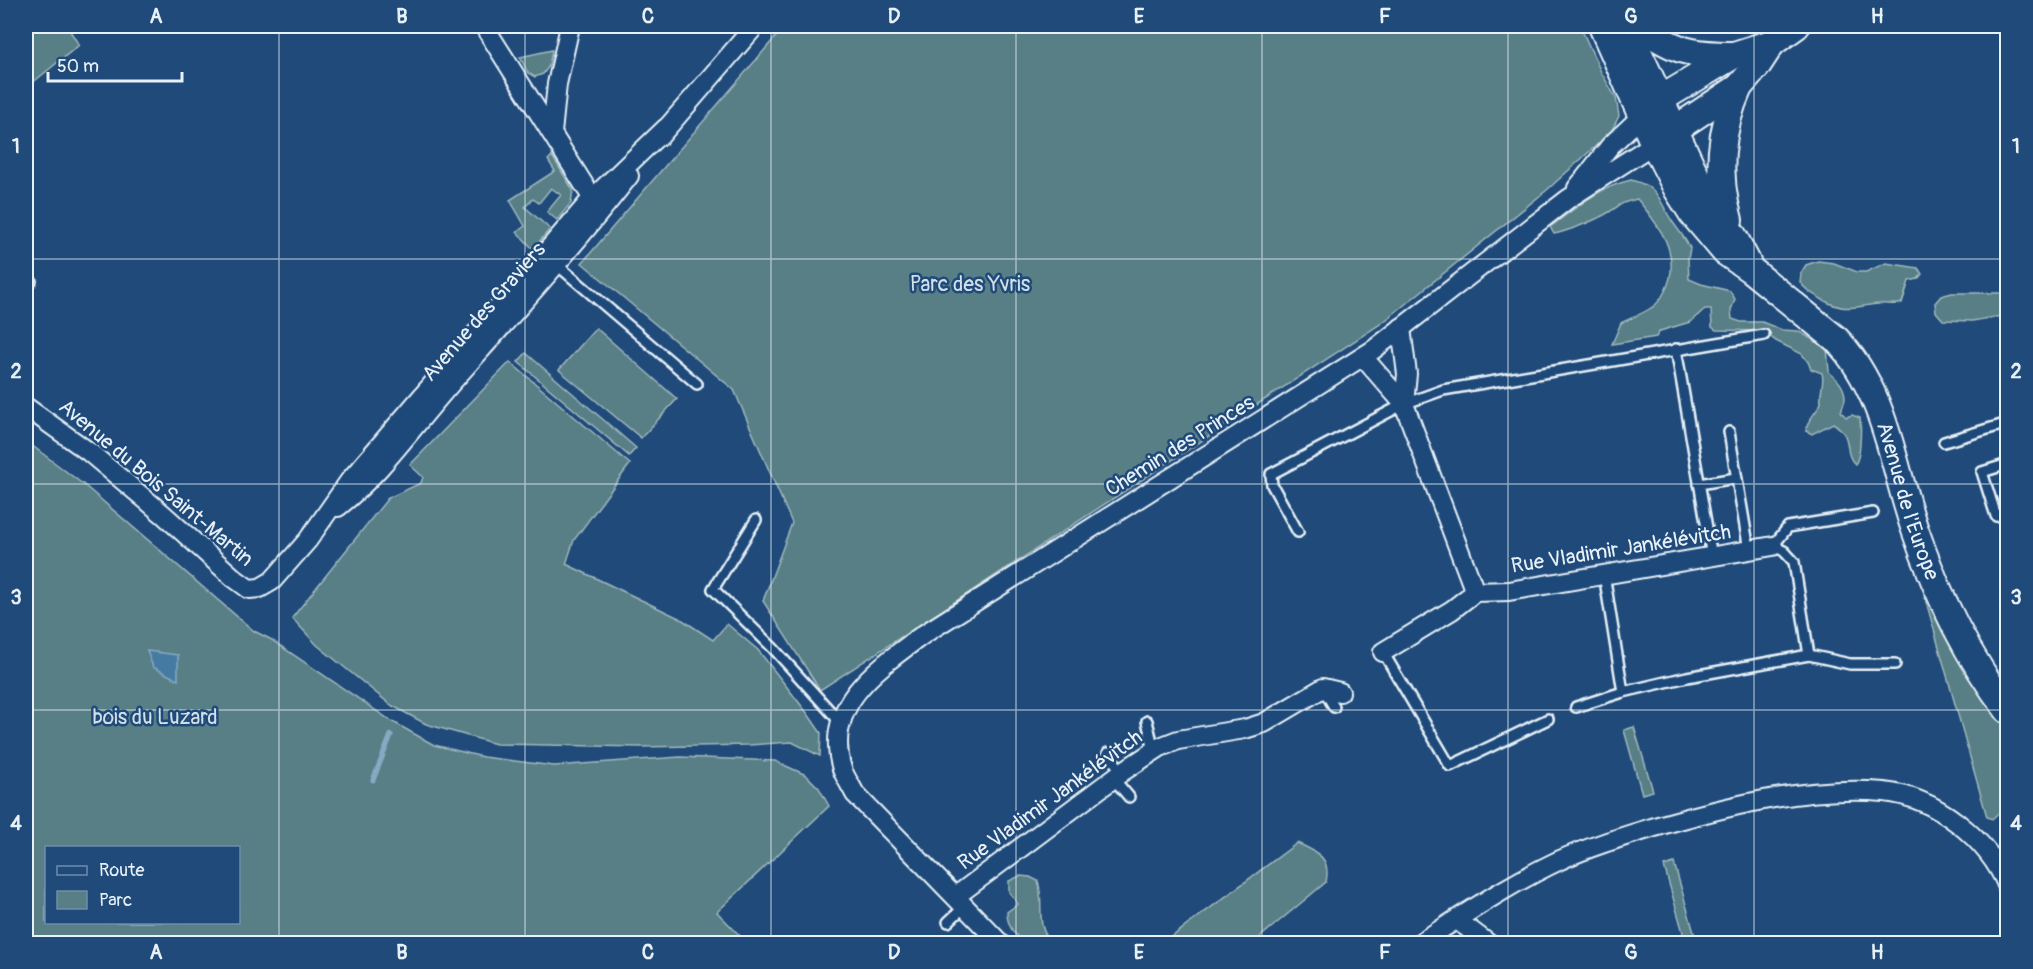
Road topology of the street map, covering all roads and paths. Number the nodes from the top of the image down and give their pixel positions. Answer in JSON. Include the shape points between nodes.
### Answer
{"nodes":[{"id":1,"x":484,"y":26,"type":"edge"},
{"id":2,"x":570,"y":26,"type":"edge"},
{"id":3,"x":755,"y":26,"type":"edge"},
{"id":4,"x":1602,"y":26,"type":"edge"},
{"id":5,"x":1626,"y":26,"type":"edge"},
{"id":6,"x":1639,"y":26,"type":"edge"},
{"id":7,"x":1796,"y":26,"type":"edge"},
{"id":8,"x":1772,"y":43,"type":"junction"},
{"id":9,"x":1734,"y":55,"type":"junction"},
{"id":10,"x":1739,"y":87,"type":"junction"},
{"id":11,"x":1661,"y":99,"type":"junction"},
{"id":12,"x":1642,"y":116,"type":"junction"},
{"id":13,"x":552,"y":134,"type":"junction"},
{"id":14,"x":1664,"y":137,"type":"junction"},
{"id":15,"x":1568,"y":199,"type":"junction"},
{"id":16,"x":597,"y":205,"type":"junction"},
{"id":17,"x":1734,"y":237,"type":"junction"},
{"id":18,"x":550,"y":259,"type":"junction"},
{"id":19,"x":1751,"y":270,"type":"junction"},
{"id":20,"x":1401,"y":328,"type":"junction"},
{"id":21,"x":1764,"y":335,"type":"dead end"},
{"id":22,"x":1676,"y":349,"type":"junction"},
{"id":23,"x":1363,"y":357,"type":"junction"},
{"id":24,"x":697,"y":384,"type":"dead end"},
{"id":25,"x":1404,"y":404,"type":"junction"},
{"id":26,"x":26,"y":407,"type":"edge"},
{"id":27,"x":2007,"y":423,"type":"edge"},
{"id":28,"x":1729,"y":432,"type":"dead end"},
{"id":29,"x":1944,"y":442,"type":"dead end"},
{"id":30,"x":2007,"y":464,"type":"edge"},
{"id":31,"x":1736,"y":478,"type":"junction"},
{"id":32,"x":1699,"y":484,"type":"junction"},
{"id":33,"x":2007,"y":512,"type":"edge"},
{"id":34,"x":1873,"y":513,"type":"dead end"},
{"id":35,"x":756,"y":520,"type":"dead end"},
{"id":36,"x":1298,"y":532,"type":"dead end"},
{"id":37,"x":1773,"y":546,"type":"junction"},
{"id":38,"x":1749,"y":550,"type":"junction"},
{"id":39,"x":1712,"y":557,"type":"junction"},
{"id":40,"x":1604,"y":574,"type":"junction"},
{"id":41,"x":260,"y":588,"type":"joint"},
{"id":42,"x":1475,"y":592,"type":"junction"},
{"id":43,"x":1383,"y":652,"type":"joint"},
{"id":44,"x":1809,"y":655,"type":"junction"},
{"id":45,"x":1895,"y":664,"type":"dead end"},
{"id":46,"x":1623,"y":692,"type":"junction"},
{"id":47,"x":1333,"y":696,"type":"dead end"},
{"id":48,"x":1576,"y":707,"type":"dead end"},
{"id":49,"x":2007,"y":710,"type":"edge"},
{"id":50,"x":1548,"y":719,"type":"dead end"},
{"id":51,"x":1147,"y":721,"type":"dead end"},
{"id":52,"x":840,"y":722,"type":"junction"},
{"id":53,"x":1154,"y":750,"type":"junction"},
{"id":54,"x":1108,"y":753,"type":"dead end"},
{"id":55,"x":1118,"y":775,"type":"junction"},
{"id":56,"x":1129,"y":796,"type":"dead end"},
{"id":57,"x":2007,"y":887,"type":"edge"},
{"id":58,"x":960,"y":901,"type":"junction"},
{"id":59,"x":1457,"y":920,"type":"junction"},
{"id":60,"x":948,"y":922,"type":"dead end"},
{"id":61,"x":1001,"y":944,"type":"edge"},
{"id":62,"x":1418,"y":944,"type":"edge"},
{"id":63,"x":1489,"y":944,"type":"edge"}],
"edges":[{"from":1,"to":13,"type":"street"},
{"from":2,"to":13,"type":"street","via":[[557,84]]},
{"from":3,"to":16,"type":"street","name":"Avenue des Graviers"},
{"from":4,"to":12,"type":"main road"},
{"from":5,"to":11,"type":"main road"},
{"from":6,"to":9,"type":"main road","via":[[1681,50],[1702,55]]},
{"from":7,"to":8,"type":"main road"},
{"from":8,"to":9,"type":"main road"},
{"from":8,"to":10,"type":"main road"},
{"from":9,"to":11,"type":"main road"},
{"from":10,"to":14,"type":"main road"},
{"from":10,"to":17,"type":"main road","via":[[1724,128],[1720,163]]},
{"from":11,"to":12,"type":"street","name":"Chemin des Princes"},
{"from":11,"to":14,"type":"main road"},
{"from":12,"to":14,"type":"main road"},
{"from":12,"to":15,"type":"street","name":"Chemin des Princes","via":[[1610,146]]},
{"from":13,"to":16,"type":"street"},
{"from":14,"to":15,"type":"street","name":"Chemin des Princes"},
{"from":14,"to":17,"type":"main road"},
{"from":14,"to":19,"type":"main road","name":"Avenue de l'Europe","via":[[1677,189],[1692,213],[1725,252]]},
{"from":15,"to":20,"type":"street","name":"Chemin des Princes"},
{"from":16,"to":18,"type":"street","name":"Avenue des Graviers"},
{"from":17,"to":19,"type":"main road"},
{"from":18,"to":24,"type":"lane"},
{"from":18,"to":41,"type":"street","name":"Avenue des Graviers","via":[[361,489],[325,518],[272,581]]},
{"from":19,"to":49,"type":"main road","name":"Avenue de l'Europe","via":[[1836,339],[1866,380],[1936,586],[1960,636]]},
{"from":20,"to":23,"type":"street","name":"Chemin des Princes"},
{"from":20,"to":25,"type":"street","via":[[1407,374]]},
{"from":21,"to":22,"type":"lane"},
{"from":22,"to":25,"type":"lane","via":[[1443,390]]},
{"from":22,"to":32,"type":"lane"},
{"from":23,"to":25,"type":"street"},
{"from":23,"to":52,"type":"street","name":"Chemin des Princes","via":[[924,634],[886,662],[855,692]]},
{"from":25,"to":36,"type":"lane","via":[[1271,474],[1272,485]]},
{"from":25,"to":42,"type":"street"},
{"from":26,"to":41,"type":"street","name":"Avenue du Bois Saint-Martin","via":[[90,452],[234,579],[249,588]]},
{"from":27,"to":29,"type":"lane"},
{"from":28,"to":31,"type":"lane"},
{"from":30,"to":33,"type":"lane","via":[[1982,472],[1996,516]]},
{"from":31,"to":32,"type":"lane"},
{"from":31,"to":38,"type":"lane"},
{"from":32,"to":39,"type":"lane"},
{"from":34,"to":37,"type":"lane","via":[[1788,527]]},
{"from":35,"to":52,"type":"lane","via":[[713,590],[773,648]]},
{"from":37,"to":38,"type":"street","name":"Rue Vladimir Jankélévitch"},
{"from":37,"to":44,"type":"lane","via":[[1794,562]]},
{"from":38,"to":39,"type":"street","name":"Rue Vladimir Jankélévitch"},
{"from":39,"to":40,"type":"street","name":"Rue Vladimir Jankélévitch"},
{"from":40,"to":42,"type":"street","name":"Rue Vladimir Jankélévitch","via":[[1509,591]]},
{"from":40,"to":46,"type":"lane"},
{"from":42,"to":43,"type":"street"},
{"from":43,"to":50,"type":"lane","via":[[1450,766]]},
{"from":44,"to":45,"type":"lane","via":[[1850,664]]},
{"from":44,"to":46,"type":"lane","via":[[1721,669]]},
{"from":46,"to":48,"type":"lane"},
{"from":47,"to":53,"type":"street","name":"Rue Vladimir Jankélévitch","via":[[1245,729],[1178,740]]},
{"from":51,"to":53,"type":"lane"},
{"from":52,"to":58,"type":"street","name":"Chemin des Princes","via":[[837,742],[842,770],[855,794]]},
{"from":53,"to":55,"type":"street","name":"Rue Vladimir Jankélévitch"},
{"from":54,"to":55,"type":"lane"},
{"from":55,"to":56,"type":"lane"},
{"from":55,"to":58,"type":"street","name":"Rue Vladimir Jankélévitch"},
{"from":57,"to":59,"type":"street","via":[[1980,843],[1945,814],[1913,798],[1885,792],[1842,792],[1737,805],[1608,841],[1543,868]]},
{"from":58,"to":60,"type":"lane"},
{"from":58,"to":61,"type":"street","name":"Chemin des Princes"},
{"from":59,"to":62,"type":"street"},
{"from":59,"to":63,"type":"street"}]}
